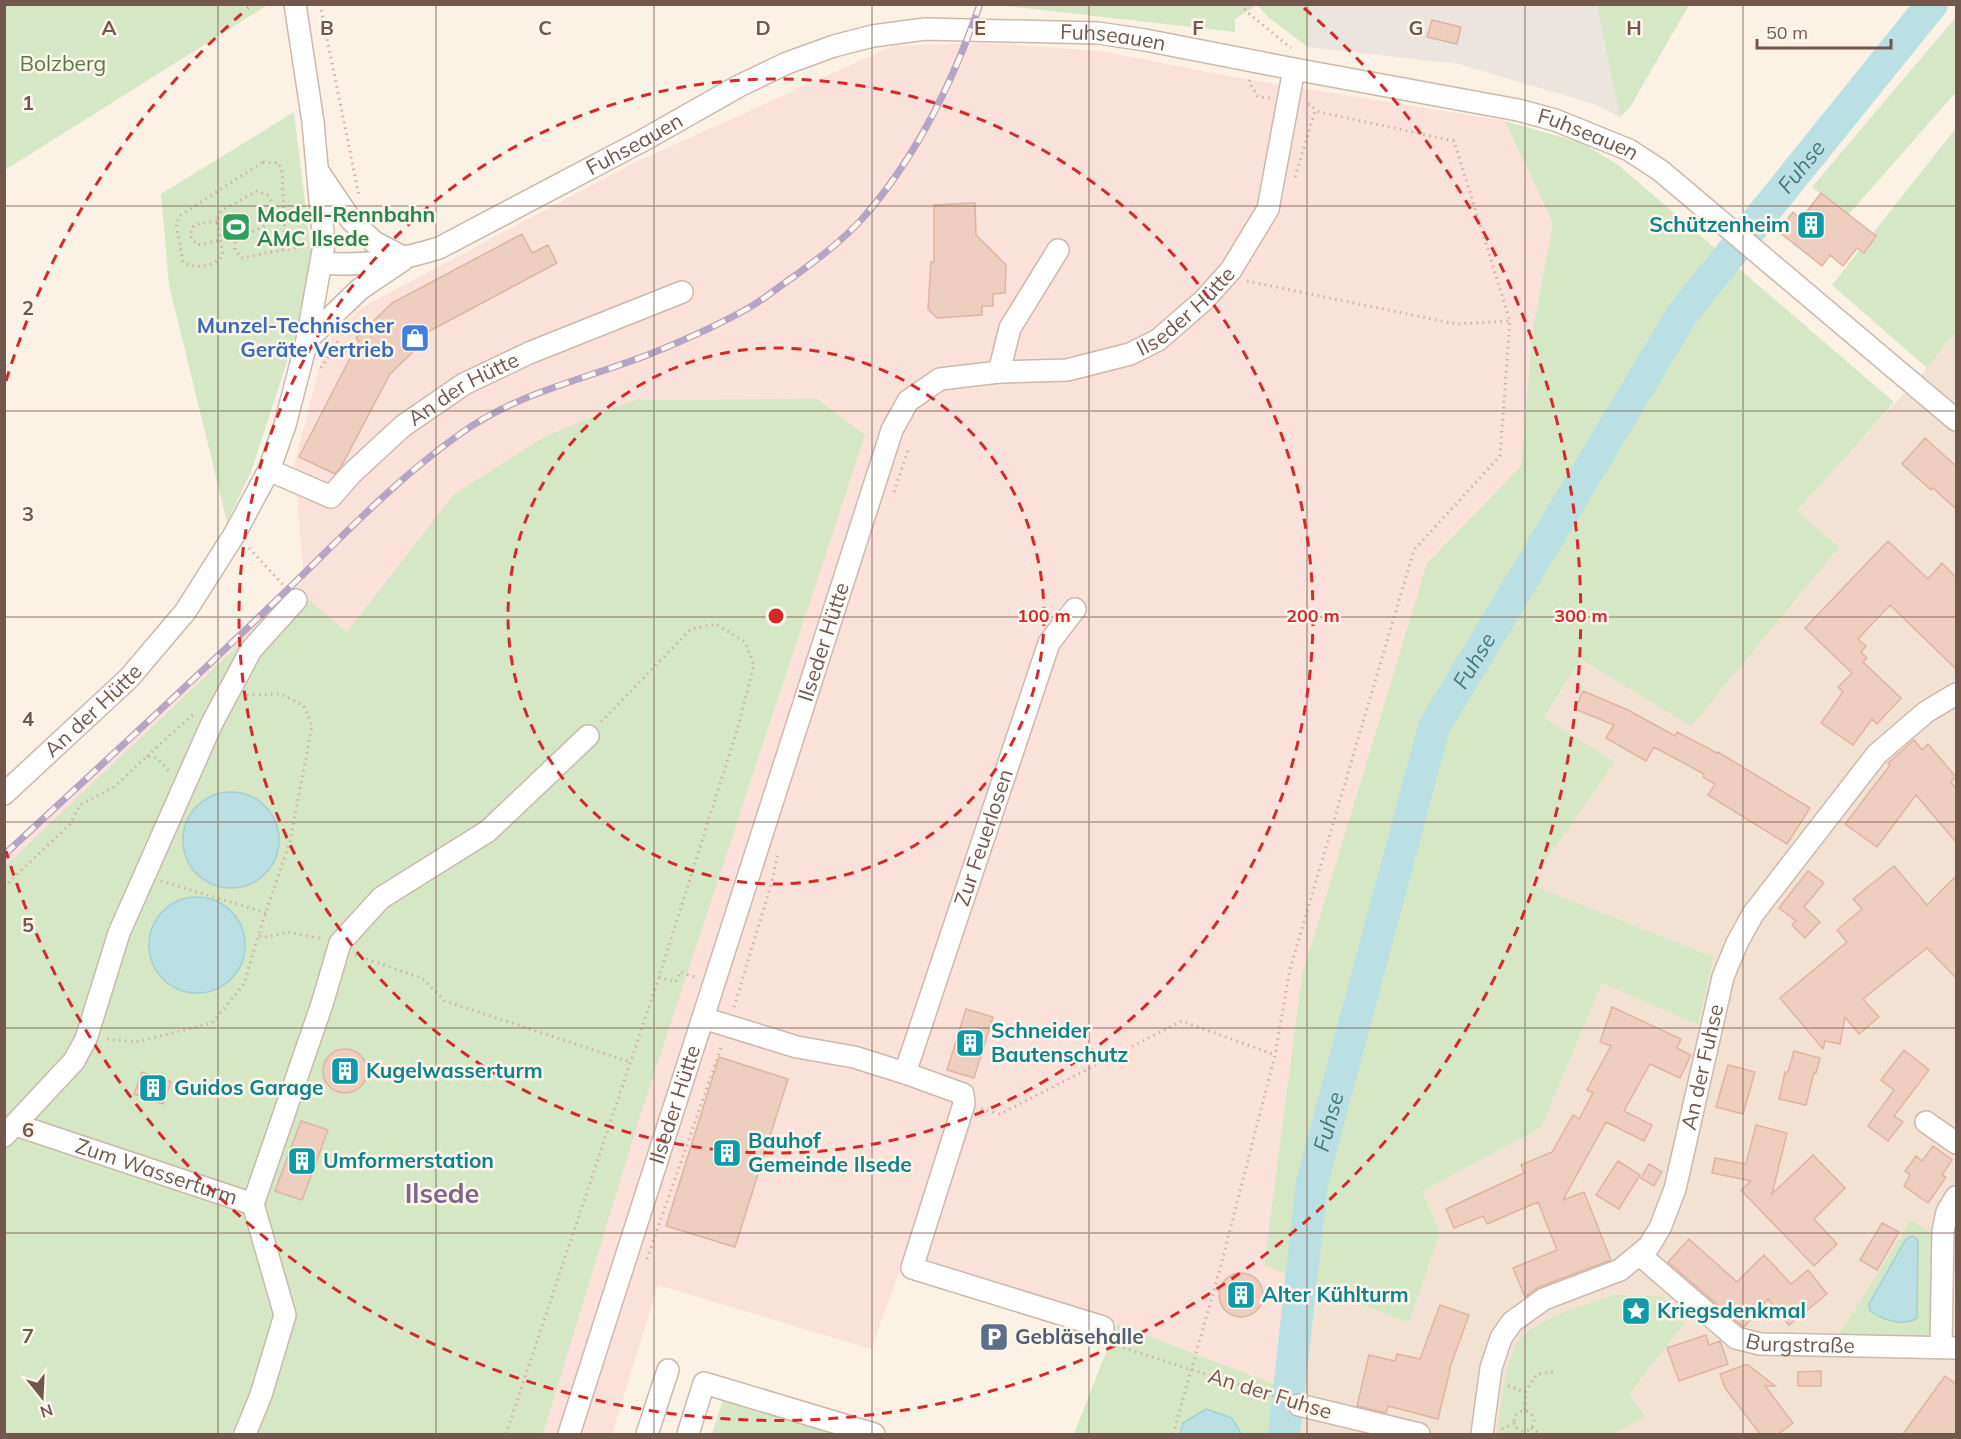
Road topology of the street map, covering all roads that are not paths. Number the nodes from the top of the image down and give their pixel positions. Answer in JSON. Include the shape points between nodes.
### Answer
{"nodes":[{"id":1,"x":295,"y":4,"type":"edge"},
{"id":2,"x":1295,"y":61,"type":"junction"},
{"id":3,"x":318,"y":171,"type":"junction"},
{"id":4,"x":1058,"y":250,"type":"dead end"},
{"id":5,"x":405,"y":258,"type":"junction"},
{"id":6,"x":321,"y":262,"type":"junction"},
{"id":7,"x":682,"y":292,"type":"dead end"},
{"id":8,"x":307,"y":340,"type":"junction"},
{"id":9,"x":999,"y":372,"type":"junction"},
{"id":10,"x":1956,"y":420,"type":"edge"},
{"id":11,"x":269,"y":470,"type":"junction"},
{"id":12,"x":296,"y":600,"type":"road end"},
{"id":13,"x":1075,"y":609,"type":"dead end"},
{"id":14,"x":1956,"y":694,"type":"edge"},
{"id":15,"x":588,"y":736,"type":"road end"},
{"id":16,"x":4,"y":794,"type":"edge"},
{"id":17,"x":703,"y":1018,"type":"junction"},
{"id":18,"x":904,"y":1073,"type":"junction"},
{"id":19,"x":1926,"y":1122,"type":"dead end"},
{"id":20,"x":10,"y":1131,"type":"edge"},
{"id":21,"x":1956,"y":1143,"type":"edge"},
{"id":22,"x":1956,"y":1197,"type":"edge"},
{"id":23,"x":253,"y":1204,"type":"junction"},
{"id":24,"x":1640,"y":1255,"type":"junction"},
{"id":25,"x":1106,"y":1335,"type":"road end"},
{"id":26,"x":1949,"y":1348,"type":"edge"},
{"id":27,"x":668,"y":1371,"type":"dead end"},
{"id":28,"x":1299,"y":1405,"type":"road end"},
{"id":29,"x":245,"y":1434,"type":"edge"},
{"id":30,"x":569,"y":1434,"type":"edge"},
{"id":31,"x":647,"y":1434,"type":"edge"},
{"id":32,"x":688,"y":1434,"type":"edge"},
{"id":33,"x":874,"y":1434,"type":"edge"},
{"id":34,"x":1419,"y":1434,"type":"edge"},
{"id":35,"x":1482,"y":1434,"type":"edge"}],
"edges":[{"from":1,"to":3,"type":"street","name":"An der Hütte"},
{"from":2,"to":5,"type":"street","name":"Fuhseauen","via":[[1254,61],[1098,33],[925,29],[873,36],[787,63],[439,248]]},
{"from":2,"to":9,"type":"street","name":"Ilseder Hütte","via":[[1268,209],[1240,276],[1204,300],[1158,340],[1130,354],[1066,370]]},
{"from":2,"to":10,"type":"street","name":"Fuhseauen","via":[[1518,110],[1555,120],[1629,150],[1733,230]]},
{"from":3,"to":5,"type":"street","via":[[351,220],[374,242]]},
{"from":3,"to":6,"type":"street","name":"An der Hütte","via":[[324,245]]},
{"from":4,"to":9,"type":"street","via":[[1011,327]]},
{"from":5,"to":6,"type":"street","name":"Fuhseauen","via":[[344,265]]},
{"from":5,"to":8,"type":"street","via":[[360,289]]},
{"from":6,"to":8,"type":"street","name":"An der Hütte"},
{"from":7,"to":11,"type":"street","name":"An der Hütte","via":[[529,353],[464,384],[402,426],[331,497]]},
{"from":8,"to":11,"type":"street","name":"An der Hütte"},
{"from":9,"to":17,"type":"street","name":"Ilseder Hütte","via":[[940,379],[908,401],[892,430]]},
{"from":11,"to":16,"type":"street","name":"An der Hütte","via":[[185,612],[129,678]]},
{"from":12,"to":20,"type":"street","via":[[251,650],[212,723],[119,933],[87,1037],[74,1061]]},
{"from":13,"to":18,"type":"street","name":"Zur Feuerlosen","via":[[1049,644]]},
{"from":14,"to":24,"type":"street","name":"An der Fuhse","via":[[1926,712],[1876,754],[1754,914],[1737,943],[1723,977],[1675,1189],[1660,1228]]},
{"from":15,"to":23,"type":"street","via":[[488,831],[381,898],[339,946]]},
{"from":17,"to":18,"type":"street","via":[[797,1047],[854,1056]]},
{"from":17,"to":30,"type":"street","name":"Ilseder Hütte"},
{"from":18,"to":25,"type":"street","via":[[963,1094],[964,1104],[912,1268]]},
{"from":19,"to":21,"type":"street"},
{"from":20,"to":23,"type":"street","name":"Zum Wasserturm"},
{"from":22,"to":26,"type":"street","via":[[1947,1212],[1943,1231]]},
{"from":23,"to":29,"type":"street","name":"Zum Wasserturm","via":[[285,1315]]},
{"from":24,"to":26,"type":"street","name":"Burgstraße","via":[[1736,1338],[1760,1344]]},
{"from":24,"to":35,"type":"street","name":"An der Fuhse","via":[[1620,1270],[1545,1299],[1512,1322],[1501,1338],[1491,1368]]},
{"from":27,"to":31,"type":"street"},
{"from":28,"to":34,"type":"street","name":"An der Fuhse"},
{"from":32,"to":33,"type":"street","via":[[705,1383]]}]}
